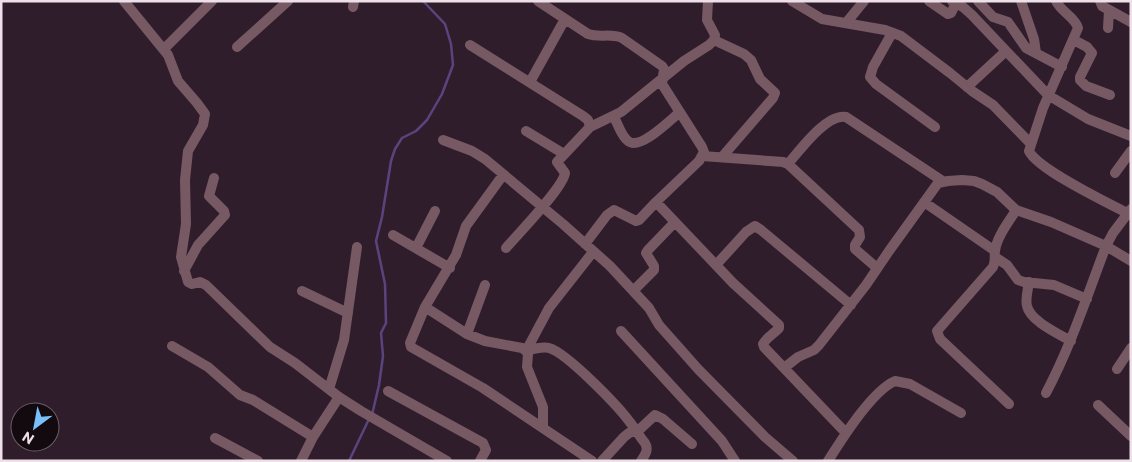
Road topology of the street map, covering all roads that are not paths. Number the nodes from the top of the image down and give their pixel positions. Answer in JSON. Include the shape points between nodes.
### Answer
{"nodes":[{"id":1,"x":125,"y":1,"type":"edge"},
{"id":2,"x":133,"y":1,"type":"edge"},
{"id":3,"x":212,"y":1,"type":"edge"},
{"id":4,"x":288,"y":1,"type":"edge"},
{"id":5,"x":538,"y":1,"type":"edge"},
{"id":6,"x":708,"y":1,"type":"edge"},
{"id":7,"x":792,"y":1,"type":"edge"},
{"id":8,"x":864,"y":1,"type":"edge"},
{"id":9,"x":928,"y":1,"type":"edge"},
{"id":10,"x":978,"y":1,"type":"edge"},
{"id":11,"x":1021,"y":1,"type":"edge"},
{"id":12,"x":1056,"y":1,"type":"edge"},
{"id":13,"x":1100,"y":1,"type":"edge"},
{"id":14,"x":954,"y":2,"type":"edge"},
{"id":15,"x":1109,"y":10,"type":"junction"},
{"id":16,"x":565,"y":19,"type":"junction"},
{"id":17,"x":1131,"y":22,"type":"edge"},
{"id":18,"x":846,"y":23,"type":"junction"},
{"id":19,"x":1108,"y":28,"type":"dead end"},
{"id":20,"x":892,"y":33,"type":"junction"},
{"id":21,"x":714,"y":40,"type":"junction"},
{"id":22,"x":1074,"y":40,"type":"junction"},
{"id":23,"x":470,"y":46,"type":"dead end"},
{"id":24,"x":237,"y":47,"type":"dead end"},
{"id":25,"x":164,"y":49,"type":"junction"},
{"id":26,"x":1006,"y":51,"type":"junction"},
{"id":27,"x":1036,"y":53,"type":"junction"},
{"id":28,"x":1062,"y":67,"type":"junction"},
{"id":29,"x":663,"y":77,"type":"junction"},
{"id":30,"x":530,"y":82,"type":"junction"},
{"id":31,"x":967,"y":87,"type":"junction"},
{"id":32,"x":1048,"y":95,"type":"junction"},
{"id":33,"x":1110,"y":95,"type":"dead end"},
{"id":34,"x":680,"y":112,"type":"junction"},
{"id":35,"x":614,"y":117,"type":"junction"},
{"id":36,"x":590,"y":127,"type":"junction"},
{"id":37,"x":935,"y":127,"type":"dead end"},
{"id":38,"x":526,"y":131,"type":"dead end"},
{"id":39,"x":1131,"y":136,"type":"edge"},
{"id":40,"x":443,"y":140,"type":"dead end"},
{"id":41,"x":1030,"y":143,"type":"junction"},
{"id":42,"x":1131,"y":151,"type":"edge"},
{"id":43,"x":564,"y":154,"type":"junction"},
{"id":44,"x":702,"y":156,"type":"junction"},
{"id":45,"x":722,"y":158,"type":"junction"},
{"id":46,"x":788,"y":164,"type":"junction"},
{"id":47,"x":1115,"y":173,"type":"dead end"},
{"id":48,"x":503,"y":175,"type":"junction"},
{"id":49,"x":214,"y":178,"type":"dead end"},
{"id":50,"x":944,"y":182,"type":"junction"},
{"id":51,"x":656,"y":202,"type":"junction"},
{"id":52,"x":924,"y":202,"type":"junction"},
{"id":53,"x":542,"y":207,"type":"junction"},
{"id":54,"x":1016,"y":210,"type":"junction"},
{"id":55,"x":435,"y":211,"type":"dead end"},
{"id":56,"x":1130,"y":212,"type":"edge"},
{"id":57,"x":675,"y":222,"type":"junction"},
{"id":58,"x":393,"y":235,"type":"dead end"},
{"id":59,"x":585,"y":244,"type":"junction"},
{"id":60,"x":1106,"y":246,"type":"junction"},
{"id":61,"x":357,"y":247,"type":"dead end"},
{"id":62,"x":416,"y":248,"type":"junction"},
{"id":63,"x":506,"y":248,"type":"dead end"},
{"id":64,"x":593,"y":252,"type":"junction"},
{"id":65,"x":995,"y":254,"type":"junction"},
{"id":66,"x":1131,"y":261,"type":"edge"},
{"id":67,"x":716,"y":266,"type":"junction"},
{"id":68,"x":450,"y":268,"type":"junction"},
{"id":69,"x":877,"y":268,"type":"junction"},
{"id":70,"x":184,"y":271,"type":"junction"},
{"id":71,"x":1029,"y":282,"type":"junction"},
{"id":72,"x":485,"y":285,"type":"dead end"},
{"id":73,"x":302,"y":291,"type":"dead end"},
{"id":74,"x":633,"y":291,"type":"junction"},
{"id":75,"x":1087,"y":299,"type":"junction"},
{"id":76,"x":851,"y":305,"type":"junction"},
{"id":77,"x":425,"y":307,"type":"junction"},
{"id":78,"x":348,"y":312,"type":"junction"},
{"id":79,"x":621,"y":330,"type":"dead end"},
{"id":80,"x":467,"y":334,"type":"junction"},
{"id":81,"x":1071,"y":341,"type":"junction"},
{"id":82,"x":172,"y":346,"type":"dead end"},
{"id":83,"x":1131,"y":348,"type":"edge"},
{"id":84,"x":526,"y":351,"type":"junction"},
{"id":85,"x":784,"y":368,"type":"junction"},
{"id":86,"x":1117,"y":369,"type":"dead end"},
{"id":87,"x":329,"y":389,"type":"junction"},
{"id":88,"x":388,"y":391,"type":"dead end"},
{"id":89,"x":1046,"y":393,"type":"dead end"},
{"id":90,"x":339,"y":397,"type":"junction"},
{"id":91,"x":1009,"y":404,"type":"dead end"},
{"id":92,"x":1098,"y":405,"type":"dead end"},
{"id":93,"x":961,"y":413,"type":"dead end"},
{"id":94,"x":543,"y":427,"type":"junction"},
{"id":95,"x":635,"y":431,"type":"junction"},
{"id":96,"x":846,"y":433,"type":"junction"},
{"id":97,"x":1131,"y":436,"type":"edge"},
{"id":98,"x":313,"y":437,"type":"junction"},
{"id":99,"x":215,"y":438,"type":"dead end"},
{"id":100,"x":692,"y":444,"type":"dead end"},
{"id":101,"x":258,"y":461,"type":"edge"},
{"id":102,"x":301,"y":461,"type":"edge"},
{"id":103,"x":447,"y":461,"type":"edge"},
{"id":104,"x":480,"y":461,"type":"edge"},
{"id":105,"x":592,"y":461,"type":"edge"},
{"id":106,"x":602,"y":461,"type":"edge"},
{"id":107,"x":641,"y":461,"type":"edge"},
{"id":108,"x":735,"y":461,"type":"edge"},
{"id":109,"x":793,"y":461,"type":"edge"},
{"id":110,"x":828,"y":461,"type":"edge"}],
"edges":[{"from":1,"to":2,"type":"street"},
{"from":1,"to":25,"type":"street"},
{"from":3,"to":25,"type":"street"},
{"from":4,"to":24,"type":"street"},
{"from":5,"to":16,"type":"street"},
{"from":6,"to":21,"type":"street","via":[[707,14]]},
{"from":7,"to":18,"type":"street","via":[[822,19]]},
{"from":8,"to":18,"type":"street"},
{"from":9,"to":14,"type":"street","via":[[948,14]]},
{"from":10,"to":27,"type":"street","via":[[993,17],[1008,22],[1022,44]]},
{"from":11,"to":27,"type":"street"},
{"from":12,"to":22,"type":"street","via":[[1060,9],[1078,24]]},
{"from":13,"to":15,"type":"street"},
{"from":14,"to":26,"type":"street","via":[[972,15]]},
{"from":15,"to":17,"type":"street"},
{"from":15,"to":19,"type":"street"},
{"from":16,"to":29,"type":"street","via":[[588,34],[615,35],[628,41],[662,66]]},
{"from":16,"to":30,"type":"street"},
{"from":18,"to":20,"type":"street"},
{"from":20,"to":31,"type":"street","via":[[911,43]]},
{"from":20,"to":37,"type":"street","via":[[870,76],[876,84]]},
{"from":21,"to":29,"type":"street"},
{"from":21,"to":45,"type":"street","via":[[751,60],[760,79],[775,93]]},
{"from":22,"to":28,"type":"street"},
{"from":22,"to":33,"type":"street","via":[[1092,54],[1080,80],[1086,86]]},
{"from":23,"to":30,"type":"street"},
{"from":25,"to":70,"type":"street","via":[[178,81],[203,110],[205,118],[188,156],[186,224],[181,256]]},
{"from":26,"to":31,"type":"street"},
{"from":26,"to":32,"type":"street"},
{"from":27,"to":28,"type":"street"},
{"from":28,"to":32,"type":"street"},
{"from":29,"to":34,"type":"street","via":[[662,84]]},
{"from":29,"to":35,"type":"street"},
{"from":30,"to":36,"type":"street","via":[[583,116]]},
{"from":31,"to":41,"type":"street","via":[[994,105]]},
{"from":32,"to":39,"type":"street","via":[[1088,119]]},
{"from":32,"to":41,"type":"street"},
{"from":34,"to":35,"type":"street","via":[[644,141],[635,144],[625,139]]},
{"from":34,"to":44,"type":"street","via":[[702,147]]},
{"from":35,"to":36,"type":"street"},
{"from":36,"to":43,"type":"street"},
{"from":38,"to":43,"type":"street"},
{"from":40,"to":48,"type":"street","via":[[478,154]]},
{"from":41,"to":56,"type":"street","via":[[1031,156],[1039,163]]},
{"from":42,"to":47,"type":"street"},
{"from":43,"to":53,"type":"street","via":[[557,163],[565,176]]},
{"from":44,"to":45,"type":"street"},
{"from":44,"to":51,"type":"street"},
{"from":45,"to":46,"type":"street"},
{"from":46,"to":50,"type":"street","via":[[814,134],[840,116]]},
{"from":46,"to":69,"type":"street","via":[[859,230],[855,249]]},
{"from":48,"to":53,"type":"street"},
{"from":48,"to":68,"type":"street","via":[[466,226]]},
{"from":49,"to":70,"type":"street","via":[[210,196],[225,215],[198,245]]},
{"from":50,"to":52,"type":"street","via":[[935,187]]},
{"from":50,"to":54,"type":"street","via":[[974,181],[982,184],[997,192]]},
{"from":51,"to":57,"type":"street"},
{"from":51,"to":59,"type":"street","via":[[636,221],[618,210],[611,212]]},
{"from":52,"to":65,"type":"street"},
{"from":52,"to":69,"type":"street"},
{"from":53,"to":59,"type":"street"},
{"from":53,"to":63,"type":"street"},
{"from":54,"to":60,"type":"street"},
{"from":54,"to":65,"type":"street","via":[[1000,236]]},
{"from":55,"to":62,"type":"street"},
{"from":56,"to":60,"type":"street"},
{"from":57,"to":67,"type":"street"},
{"from":57,"to":74,"type":"street","via":[[646,253],[654,270]]},
{"from":58,"to":62,"type":"street"},
{"from":59,"to":64,"type":"street"},
{"from":60,"to":66,"type":"street"},
{"from":60,"to":75,"type":"street"},
{"from":61,"to":78,"type":"street"},
{"from":62,"to":68,"type":"street"},
{"from":64,"to":74,"type":"street"},
{"from":64,"to":84,"type":"street","via":[[549,308]]},
{"from":65,"to":71,"type":"street","via":[[1018,280]]},
{"from":65,"to":91,"type":"street","via":[[993,267],[937,331],[940,339]]},
{"from":67,"to":76,"type":"street","via":[[755,226]]},
{"from":67,"to":85,"type":"street","via":[[779,325],[763,344]]},
{"from":68,"to":77,"type":"street"},
{"from":69,"to":76,"type":"street"},
{"from":70,"to":87,"type":"street","via":[[190,283],[206,285],[264,342]]},
{"from":71,"to":75,"type":"street","via":[[1054,285]]},
{"from":71,"to":81,"type":"street","via":[[1026,299],[1029,312]]},
{"from":72,"to":80,"type":"street"},
{"from":73,"to":78,"type":"street"},
{"from":74,"to":109,"type":"street","via":[[653,312],[673,343],[765,437]]},
{"from":75,"to":81,"type":"street"},
{"from":76,"to":85,"type":"street","via":[[814,350]]},
{"from":77,"to":80,"type":"street"},
{"from":77,"to":94,"type":"street","via":[[411,347]]},
{"from":78,"to":87,"type":"street","via":[[344,340]]},
{"from":79,"to":108,"type":"street","via":[[722,441]]},
{"from":80,"to":84,"type":"street"},
{"from":81,"to":89,"type":"street"},
{"from":82,"to":98,"type":"street","via":[[208,367],[240,395]]},
{"from":83,"to":86,"type":"street"},
{"from":84,"to":94,"type":"street","via":[[527,367],[543,407]]},
{"from":84,"to":95,"type":"street","via":[[545,348],[557,352],[584,374],[630,421]]},
{"from":85,"to":96,"type":"street"},
{"from":87,"to":90,"type":"street"},
{"from":88,"to":104,"type":"street","via":[[483,443],[486,450]]},
{"from":90,"to":98,"type":"street"},
{"from":90,"to":103,"type":"street"},
{"from":92,"to":97,"type":"street"},
{"from":93,"to":96,"type":"street","via":[[910,384],[895,381],[880,392]]},
{"from":94,"to":105,"type":"street"},
{"from":95,"to":100,"type":"street","via":[[658,415]]},
{"from":95,"to":106,"type":"street","via":[[629,432]]},
{"from":95,"to":107,"type":"street","via":[[647,447]]},
{"from":96,"to":110,"type":"street"},
{"from":98,"to":102,"type":"street"},
{"from":99,"to":101,"type":"street"}]}
